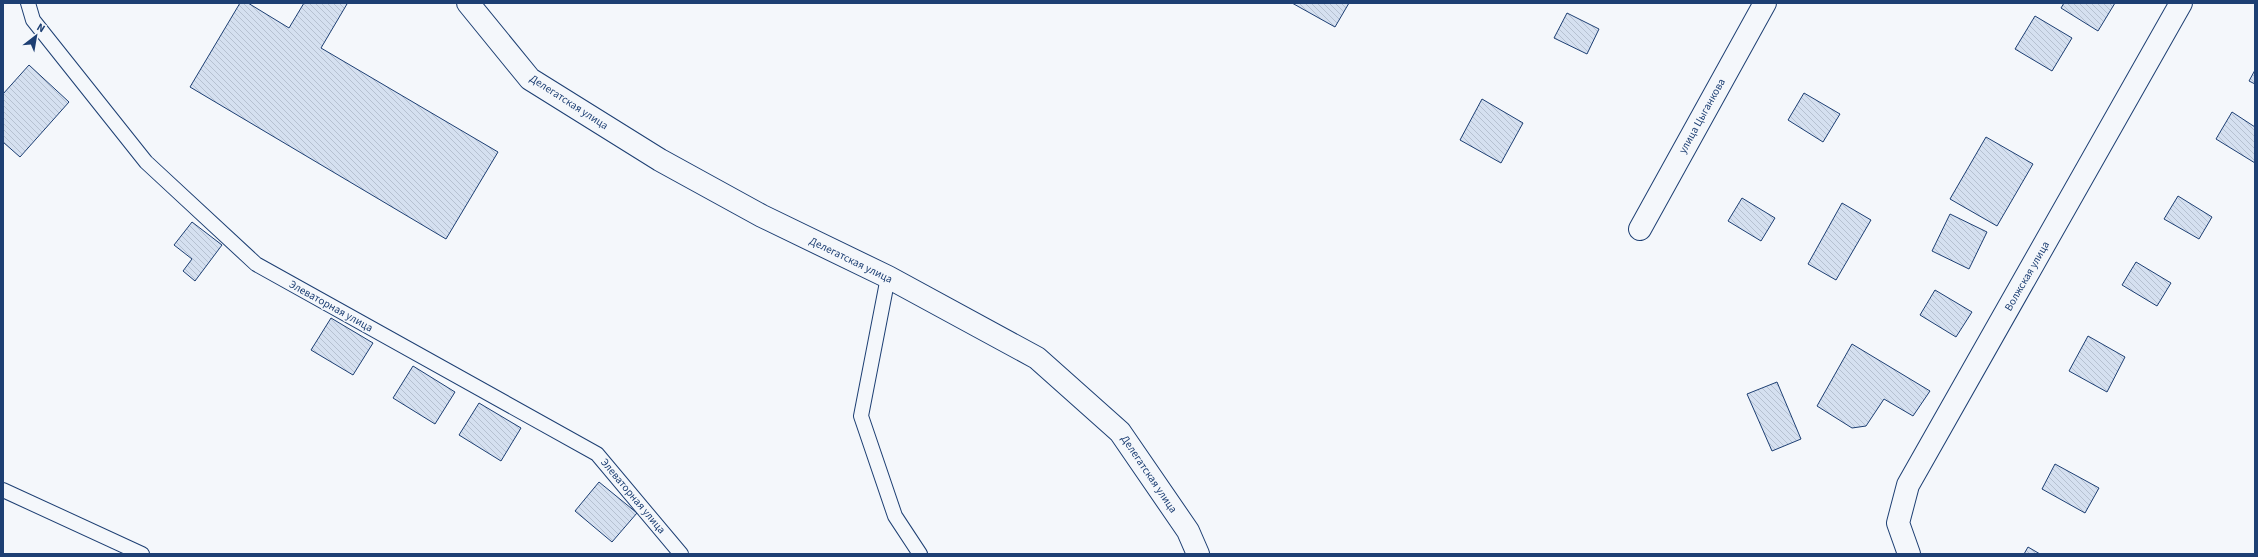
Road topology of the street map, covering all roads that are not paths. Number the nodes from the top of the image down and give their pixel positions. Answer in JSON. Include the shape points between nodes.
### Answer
{"nodes":[{"id":1,"x":28,"y":3,"type":"edge"},
{"id":2,"x":468,"y":3,"type":"edge"},
{"id":3,"x":1765,"y":3,"type":"edge"},
{"id":4,"x":2181,"y":3,"type":"edge"},
{"id":5,"x":1640,"y":230,"type":"dead end"},
{"id":6,"x":888,"y":277,"type":"junction"},
{"id":7,"x":3,"y":490,"type":"edge"},
{"id":8,"x":142,"y":554,"type":"edge"},
{"id":9,"x":681,"y":554,"type":"edge"},
{"id":10,"x":920,"y":554,"type":"edge"},
{"id":11,"x":1198,"y":554,"type":"edge"},
{"id":12,"x":1909,"y":554,"type":"edge"}],
"edges":[{"from":1,"to":9,"type":"lane","name":"Элеваторная улица","via":[[33,20],[146,162],[256,264],[597,454]]},
{"from":2,"to":6,"type":"street","name":"Делегатская улица","via":[[530,79],[681,172],[762,216]]},
{"from":3,"to":5,"type":"street","name":"улица Цыганкова"},
{"from":4,"to":12,"type":"street","name":"Волжская улица","via":[[1908,485],[1898,523]]},
{"from":6,"to":10,"type":"lane","via":[[861,416],[895,516]]},
{"from":6,"to":11,"type":"street","name":"Делегатская улица","via":[[1037,358],[1120,432],[1188,531]]},
{"from":7,"to":8,"type":"lane"}]}
